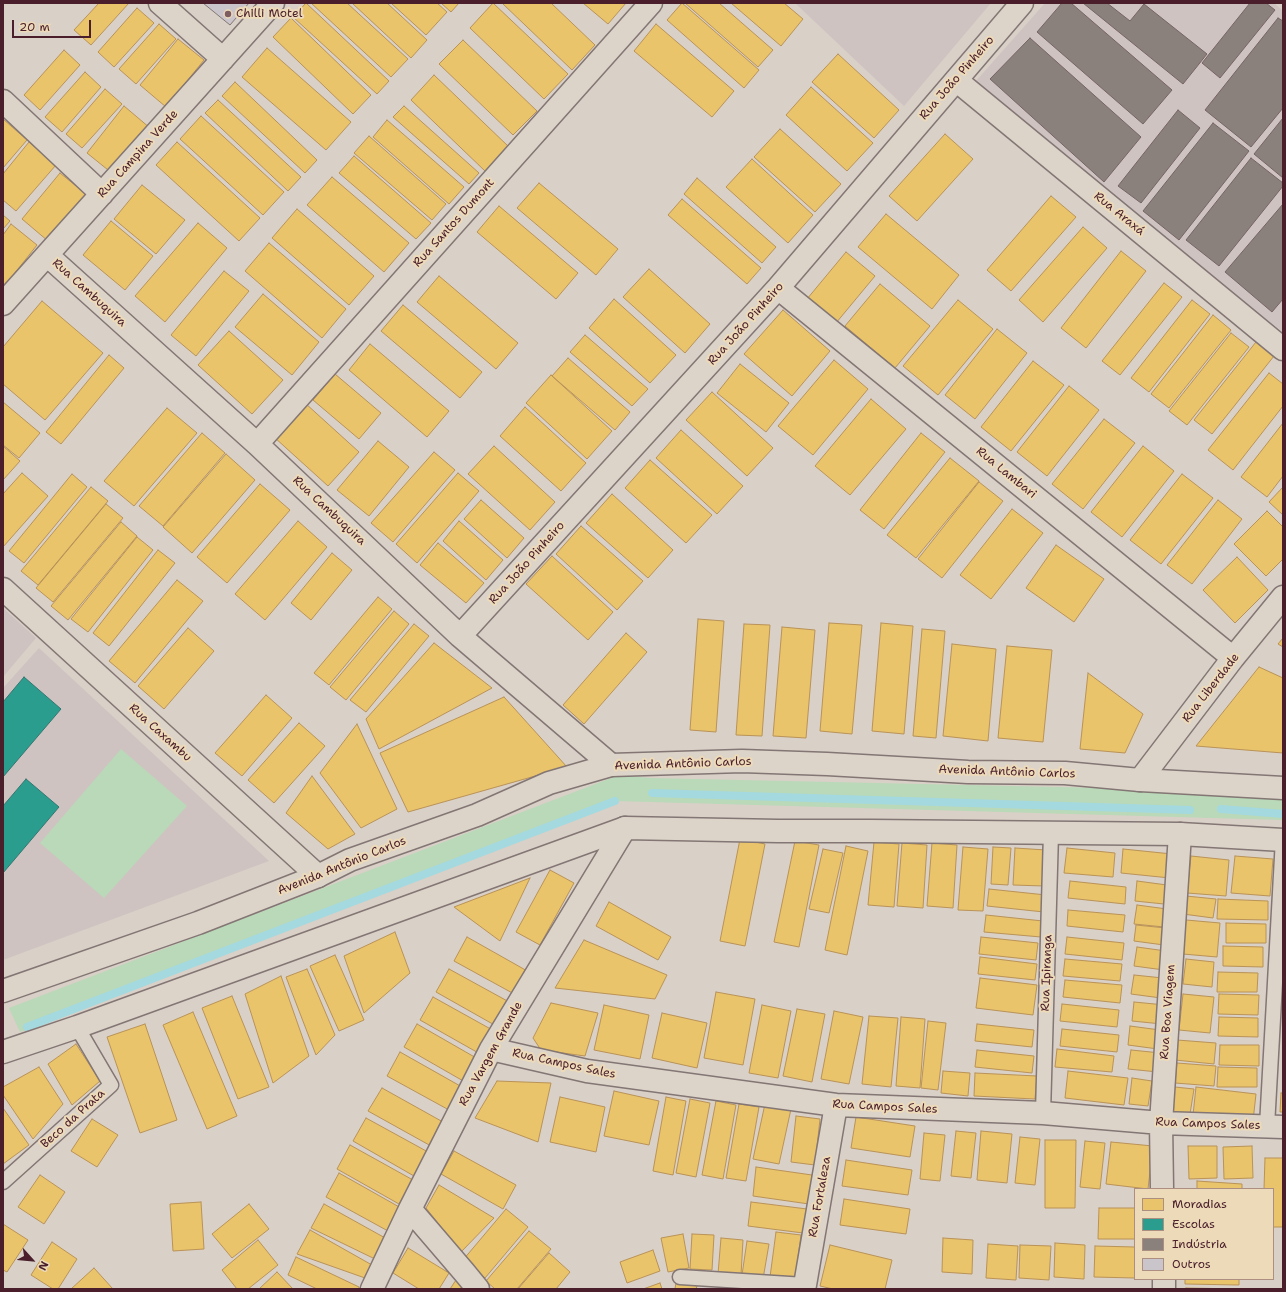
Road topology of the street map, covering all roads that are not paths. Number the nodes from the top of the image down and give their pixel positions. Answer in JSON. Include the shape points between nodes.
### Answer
{"nodes":[{"id":1,"x":160,"y":3,"type":"edge"},
{"id":2,"x":273,"y":3,"type":"edge"},
{"id":3,"x":651,"y":3,"type":"edge"},
{"id":4,"x":1022,"y":3,"type":"edge"},
{"id":5,"x":223,"y":59,"type":"junction"},
{"id":6,"x":956,"y":80,"type":"junction"},
{"id":7,"x":3,"y":101,"type":"edge"},
{"id":8,"x":102,"y":194,"type":"junction"},
{"id":9,"x":47,"y":255,"type":"junction"},
{"id":10,"x":778,"y":288,"type":"junction"},
{"id":11,"x":3,"y":304,"type":"edge"},
{"id":12,"x":1283,"y":349,"type":"edge"},
{"id":13,"x":258,"y":444,"type":"junction"},
{"id":14,"x":3,"y":589,"type":"edge"},
{"id":15,"x":1283,"y":597,"type":"edge"},
{"id":16,"x":460,"y":636,"type":"junction"},
{"id":17,"x":1233,"y":658,"type":"junction"},
{"id":18,"x":611,"y":765,"type":"junction"},
{"id":19,"x":1140,"y":780,"type":"junction"},
{"id":20,"x":1283,"y":788,"type":"edge"},
{"id":21,"x":625,"y":828,"type":"junction"},
{"id":22,"x":1051,"y":833,"type":"junction"},
{"id":23,"x":1180,"y":834,"type":"junction"},
{"id":24,"x":1283,"y":840,"type":"edge"},
{"id":25,"x":318,"y":876,"type":"junction"},
{"id":26,"x":3,"y":991,"type":"edge"},
{"id":27,"x":77,"y":1027,"type":"junction"},
{"id":28,"x":491,"y":1049,"type":"junction"},
{"id":29,"x":3,"y":1052,"type":"edge"},
{"id":30,"x":836,"y":1105,"type":"junction"},
{"id":31,"x":1043,"y":1114,"type":"junction"},
{"id":32,"x":1161,"y":1123,"type":"junction"},
{"id":33,"x":1275,"y":1126,"type":"edge"},
{"id":34,"x":3,"y":1182,"type":"edge"},
{"id":35,"x":1162,"y":1188,"type":"edge"},
{"id":36,"x":410,"y":1209,"type":"junction"},
{"id":37,"x":680,"y":1277,"type":"dead end"},
{"id":38,"x":804,"y":1287,"type":"edge"},
{"id":39,"x":372,"y":1289,"type":"edge"},
{"id":40,"x":478,"y":1289,"type":"edge"}],
"edges":[{"from":1,"to":5,"type":"street"},
{"from":2,"to":5,"type":"street","name":"Rua Campina Verde"},
{"from":3,"to":13,"type":"street","name":"Rua Santos Dumont"},
{"from":4,"to":6,"type":"street","name":"Rua João Pinheiro"},
{"from":5,"to":8,"type":"street","name":"Rua Campina Verde"},
{"from":6,"to":10,"type":"street","name":"Rua João Pinheiro"},
{"from":6,"to":12,"type":"street","name":"Rua Araxá"},
{"from":7,"to":8,"type":"street"},
{"from":8,"to":9,"type":"street","name":"Rua Campina Verde"},
{"from":9,"to":11,"type":"street","name":"Rua Campina Verde"},
{"from":9,"to":13,"type":"street","name":"Rua Cambuquira"},
{"from":10,"to":16,"type":"street","name":"Rua João Pinheiro"},
{"from":10,"to":17,"type":"street","name":"Rua Lambari"},
{"from":13,"to":16,"type":"street","name":"Rua Cambuquira"},
{"from":14,"to":25,"type":"street","name":"Rua Caxambu"},
{"from":15,"to":17,"type":"street","name":"Rua Liberdade"},
{"from":16,"to":18,"type":"street","name":"Rua Cambuquira"},
{"from":17,"to":19,"type":"street","name":"Rua Liberdade"},
{"from":18,"to":19,"type":"street","name":"Avenida Antônio Carlos","via":[[742,761],[968,772],[1065,773]]},
{"from":18,"to":25,"type":"street","name":"Avenida Antônio Carlos","via":[[549,783],[477,815],[350,860]]},
{"from":19,"to":20,"type":"street","name":"Avenida Antônio Carlos"},
{"from":21,"to":22,"type":"street"},
{"from":21,"to":27,"type":"street"},
{"from":21,"to":28,"type":"street","name":"Rua Vargem Grande"},
{"from":22,"to":23,"type":"street"},
{"from":22,"to":31,"type":"lane","name":"Rua Ipiranga"},
{"from":23,"to":24,"type":"street"},
{"from":23,"to":32,"type":"street","name":"Rua Boa Viagem"},
{"from":24,"to":33,"type":"lane"},
{"from":25,"to":26,"type":"street","name":"Avenida Antônio Carlos","via":[[198,923]]},
{"from":27,"to":29,"type":"street"},
{"from":27,"to":34,"type":"lane","name":"Beco da Prata","via":[[111,1085]]},
{"from":28,"to":30,"type":"street","name":"Rua Campos Sales","via":[[587,1071]]},
{"from":28,"to":36,"type":"street","name":"Rua Vargem Grande"},
{"from":30,"to":31,"type":"street","name":"Rua Campos Sales"},
{"from":30,"to":38,"type":"street","name":"Rua Fortaleza"},
{"from":31,"to":32,"type":"street","name":"Rua Campos Sales"},
{"from":32,"to":33,"type":"street","name":"Rua Campos Sales"},
{"from":32,"to":35,"type":"street","name":"Rua Boa Viagem"},
{"from":36,"to":39,"type":"street","name":"Rua Vargem Grande"},
{"from":36,"to":40,"type":"street"},
{"from":37,"to":38,"type":"lane"}]}
